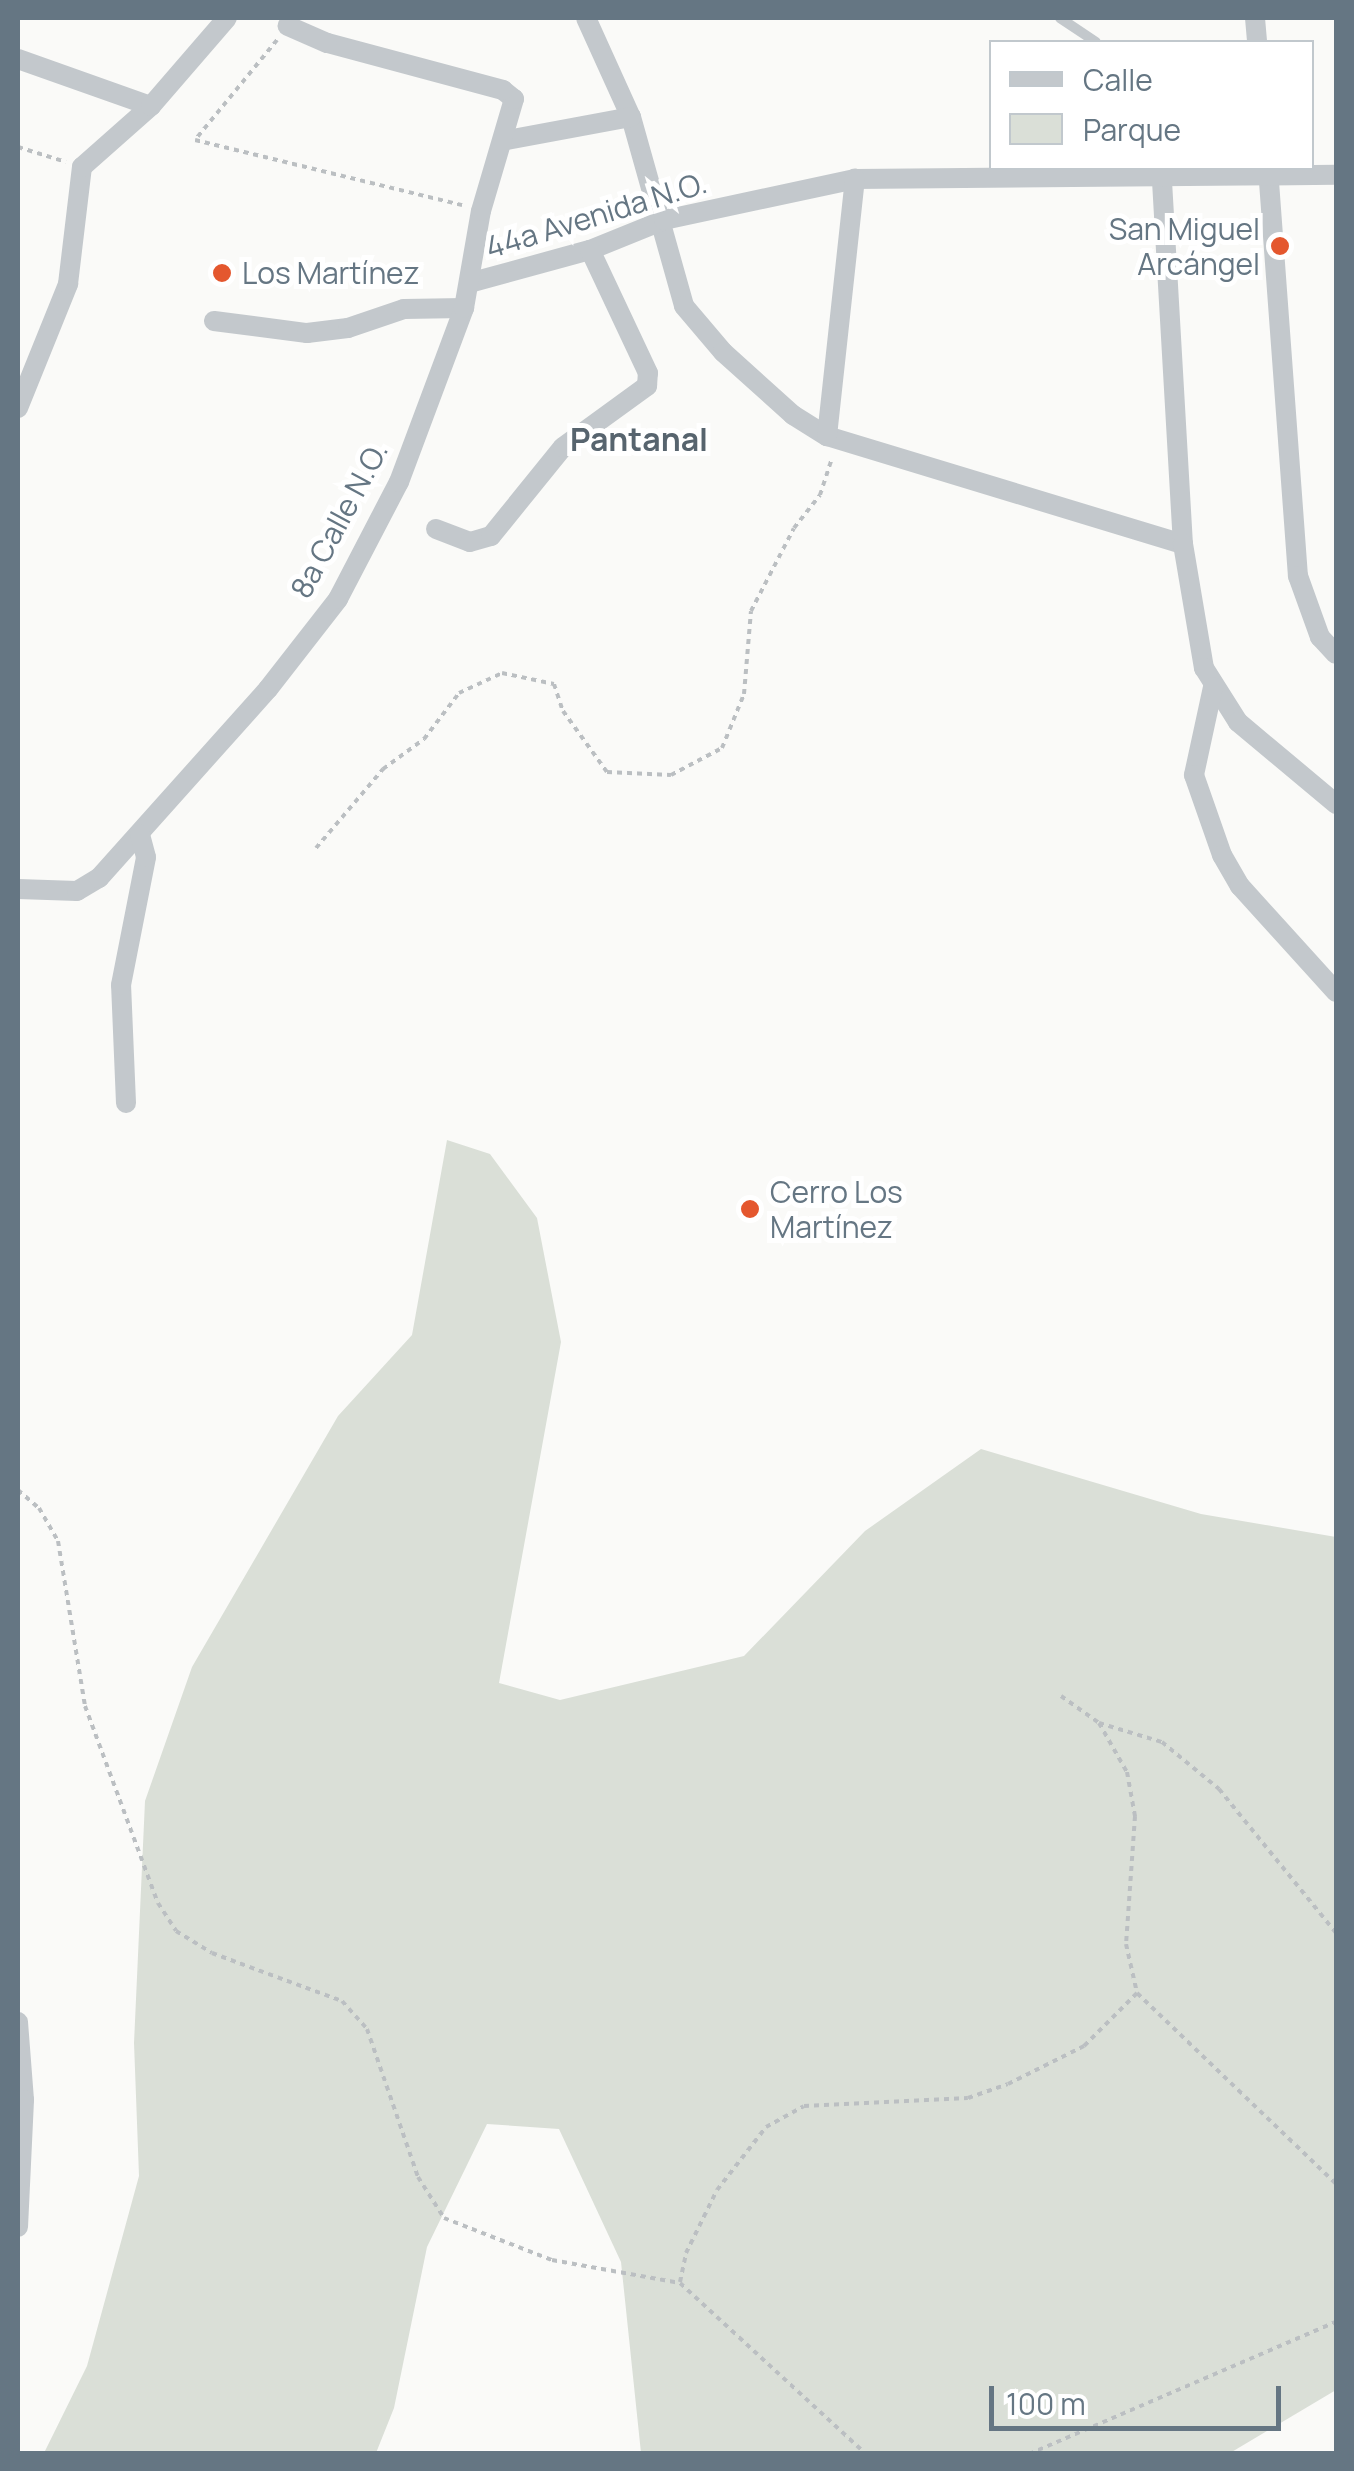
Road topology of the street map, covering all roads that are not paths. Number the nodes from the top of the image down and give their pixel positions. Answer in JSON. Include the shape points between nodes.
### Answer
{"nodes":[{"id":1,"x":227,"y":18,"type":"edge"},
{"id":2,"x":586,"y":18,"type":"edge"},
{"id":3,"x":1060,"y":18,"type":"edge"},
{"id":4,"x":288,"y":26,"type":"road end"},
{"id":5,"x":1093,"y":40,"type":"edge"},
{"id":6,"x":18,"y":60,"type":"edge"},
{"id":7,"x":151,"y":106,"type":"junction"},
{"id":8,"x":631,"y":117,"type":"junction"},
{"id":9,"x":507,"y":140,"type":"junction"},
{"id":10,"x":1268,"y":171,"type":"edge"},
{"id":11,"x":1336,"y":175,"type":"edge"},
{"id":12,"x":855,"y":179,"type":"junction"},
{"id":13,"x":1162,"y":181,"type":"junction"},
{"id":14,"x":664,"y":220,"type":"junction"},
{"id":15,"x":590,"y":250,"type":"junction"},
{"id":16,"x":469,"y":283,"type":"junction"},
{"id":17,"x":464,"y":308,"type":"junction"},
{"id":18,"x":214,"y":320,"type":"dead end"},
{"id":19,"x":18,"y":408,"type":"edge"},
{"id":20,"x":832,"y":438,"type":"junction"},
{"id":21,"x":436,"y":529,"type":"dead end"},
{"id":22,"x":1183,"y":544,"type":"junction"},
{"id":23,"x":1336,"y":654,"type":"edge"},
{"id":24,"x":1213,"y":687,"type":"junction"},
{"id":25,"x":1336,"y":804,"type":"edge"},
{"id":26,"x":140,"y":835,"type":"junction"},
{"id":27,"x":18,"y":890,"type":"edge"},
{"id":28,"x":1336,"y":992,"type":"edge"},
{"id":29,"x":126,"y":1102,"type":"dead end"},
{"id":30,"x":18,"y":2022,"type":"edge"},
{"id":31,"x":18,"y":2227,"type":"edge"}],
"edges":[{"from":1,"to":7,"type":"street"},
{"from":2,"to":8,"type":"street"},
{"from":3,"to":5,"type":"lane"},
{"from":4,"to":9,"type":"street","name":"8a Calle N.O.","via":[[327,43],[503,90],[514,100]]},
{"from":6,"to":7,"type":"street"},
{"from":7,"to":19,"type":"street","via":[[82,166],[68,284]]},
{"from":8,"to":9,"type":"street"},
{"from":8,"to":14,"type":"street"},
{"from":9,"to":16,"type":"street","name":"8a Calle N.O.","via":[[482,211]]},
{"from":10,"to":11,"type":"street","name":"44a Avenida N.O."},
{"from":10,"to":13,"type":"street","name":"44a Avenida N.O."},
{"from":10,"to":23,"type":"street","via":[[1298,576],[1320,637]]},
{"from":12,"to":13,"type":"street","name":"44a Avenida N.O."},
{"from":12,"to":14,"type":"street","name":"44a Avenida N.O."},
{"from":12,"to":20,"type":"street"},
{"from":13,"to":22,"type":"street"},
{"from":14,"to":15,"type":"street","name":"44a Avenida N.O."},
{"from":14,"to":20,"type":"street","via":[[684,306],[704,333],[794,415]]},
{"from":15,"to":16,"type":"street","name":"44a Avenida N.O."},
{"from":15,"to":21,"type":"street","via":[[648,373],[647,386],[563,447],[491,536],[470,542]]},
{"from":16,"to":17,"type":"street","name":"8a Calle N.O."},
{"from":17,"to":18,"type":"street","via":[[404,309],[307,333]]},
{"from":17,"to":26,"type":"street","name":"8a Calle N.O.","via":[[398,482],[338,600]]},
{"from":20,"to":22,"type":"street"},
{"from":22,"to":24,"type":"street","via":[[1199,646]]},
{"from":24,"to":25,"type":"street","via":[[1255,739]]},
{"from":24,"to":28,"type":"street","via":[[1194,774],[1216,839],[1240,886]]},
{"from":26,"to":27,"type":"street","name":"8a Calle N.O.","via":[[100,878],[77,891]]},
{"from":26,"to":29,"type":"street","via":[[146,858],[121,985]]},
{"from":30,"to":31,"type":"street","via":[[24,2100]]}]}
